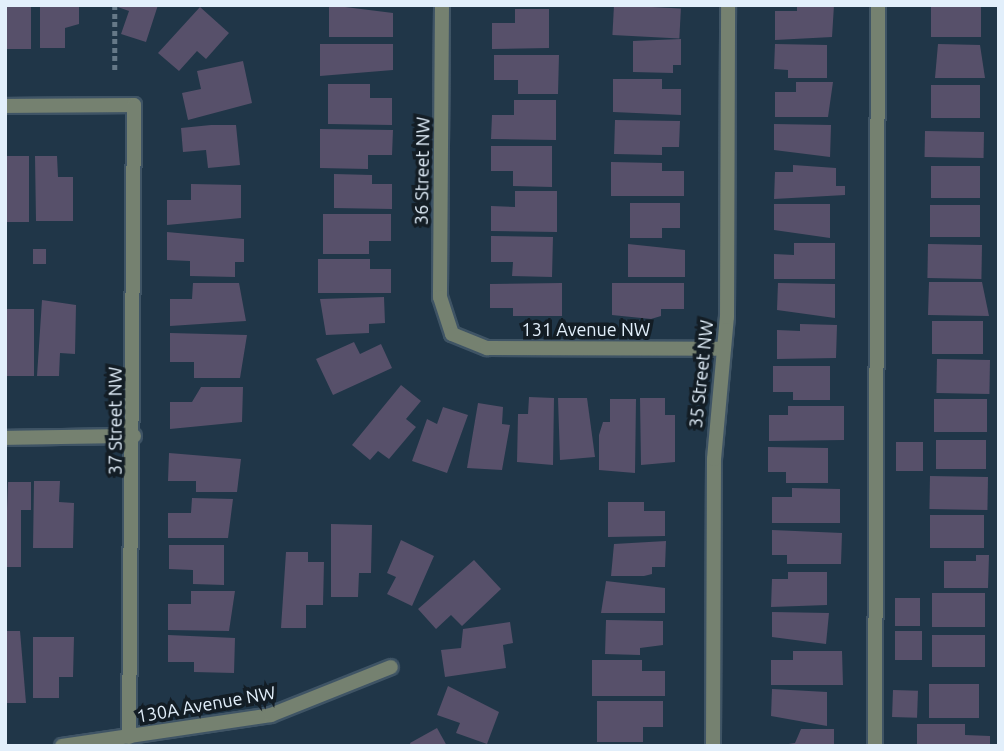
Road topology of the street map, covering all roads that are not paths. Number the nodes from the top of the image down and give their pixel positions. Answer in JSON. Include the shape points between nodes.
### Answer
{"nodes":[{"id":1,"x":442,"y":5,"type":"edge"},
{"id":2,"x":728,"y":5,"type":"edge"},
{"id":3,"x":878,"y":5,"type":"edge"},
{"id":4,"x":5,"y":106,"type":"edge"},
{"id":5,"x":452,"y":334,"type":"joint"},
{"id":6,"x":724,"y":349,"type":"junction"},
{"id":7,"x":134,"y":436,"type":"junction"},
{"id":8,"x":5,"y":438,"type":"edge"},
{"id":9,"x":391,"y":667,"type":"dead end"},
{"id":10,"x":129,"y":737,"type":"junction"},
{"id":11,"x":62,"y":746,"type":"edge"},
{"id":12,"x":713,"y":746,"type":"edge"},
{"id":13,"x":875,"y":746,"type":"edge"}],
"edges":[{"from":1,"to":5,"type":"street","name":"36 Street NW","via":[[440,297]]},
{"from":2,"to":6,"type":"street","name":"35 Street NW"},
{"from":3,"to":13,"type":"street"},
{"from":4,"to":7,"type":"street","name":"37 Street NW","via":[[134,105]]},
{"from":5,"to":6,"type":"street","name":"131 Avenue NW","via":[[487,348]]},
{"from":6,"to":12,"type":"street","name":"35 Street NW","via":[[714,447]]},
{"from":7,"to":8,"type":"street"},
{"from":7,"to":10,"type":"street","name":"37 Street NW"},
{"from":9,"to":10,"type":"street","name":"130A Avenue NW","via":[[271,715]]},
{"from":10,"to":11,"type":"street","name":"130A Avenue NW"}]}
